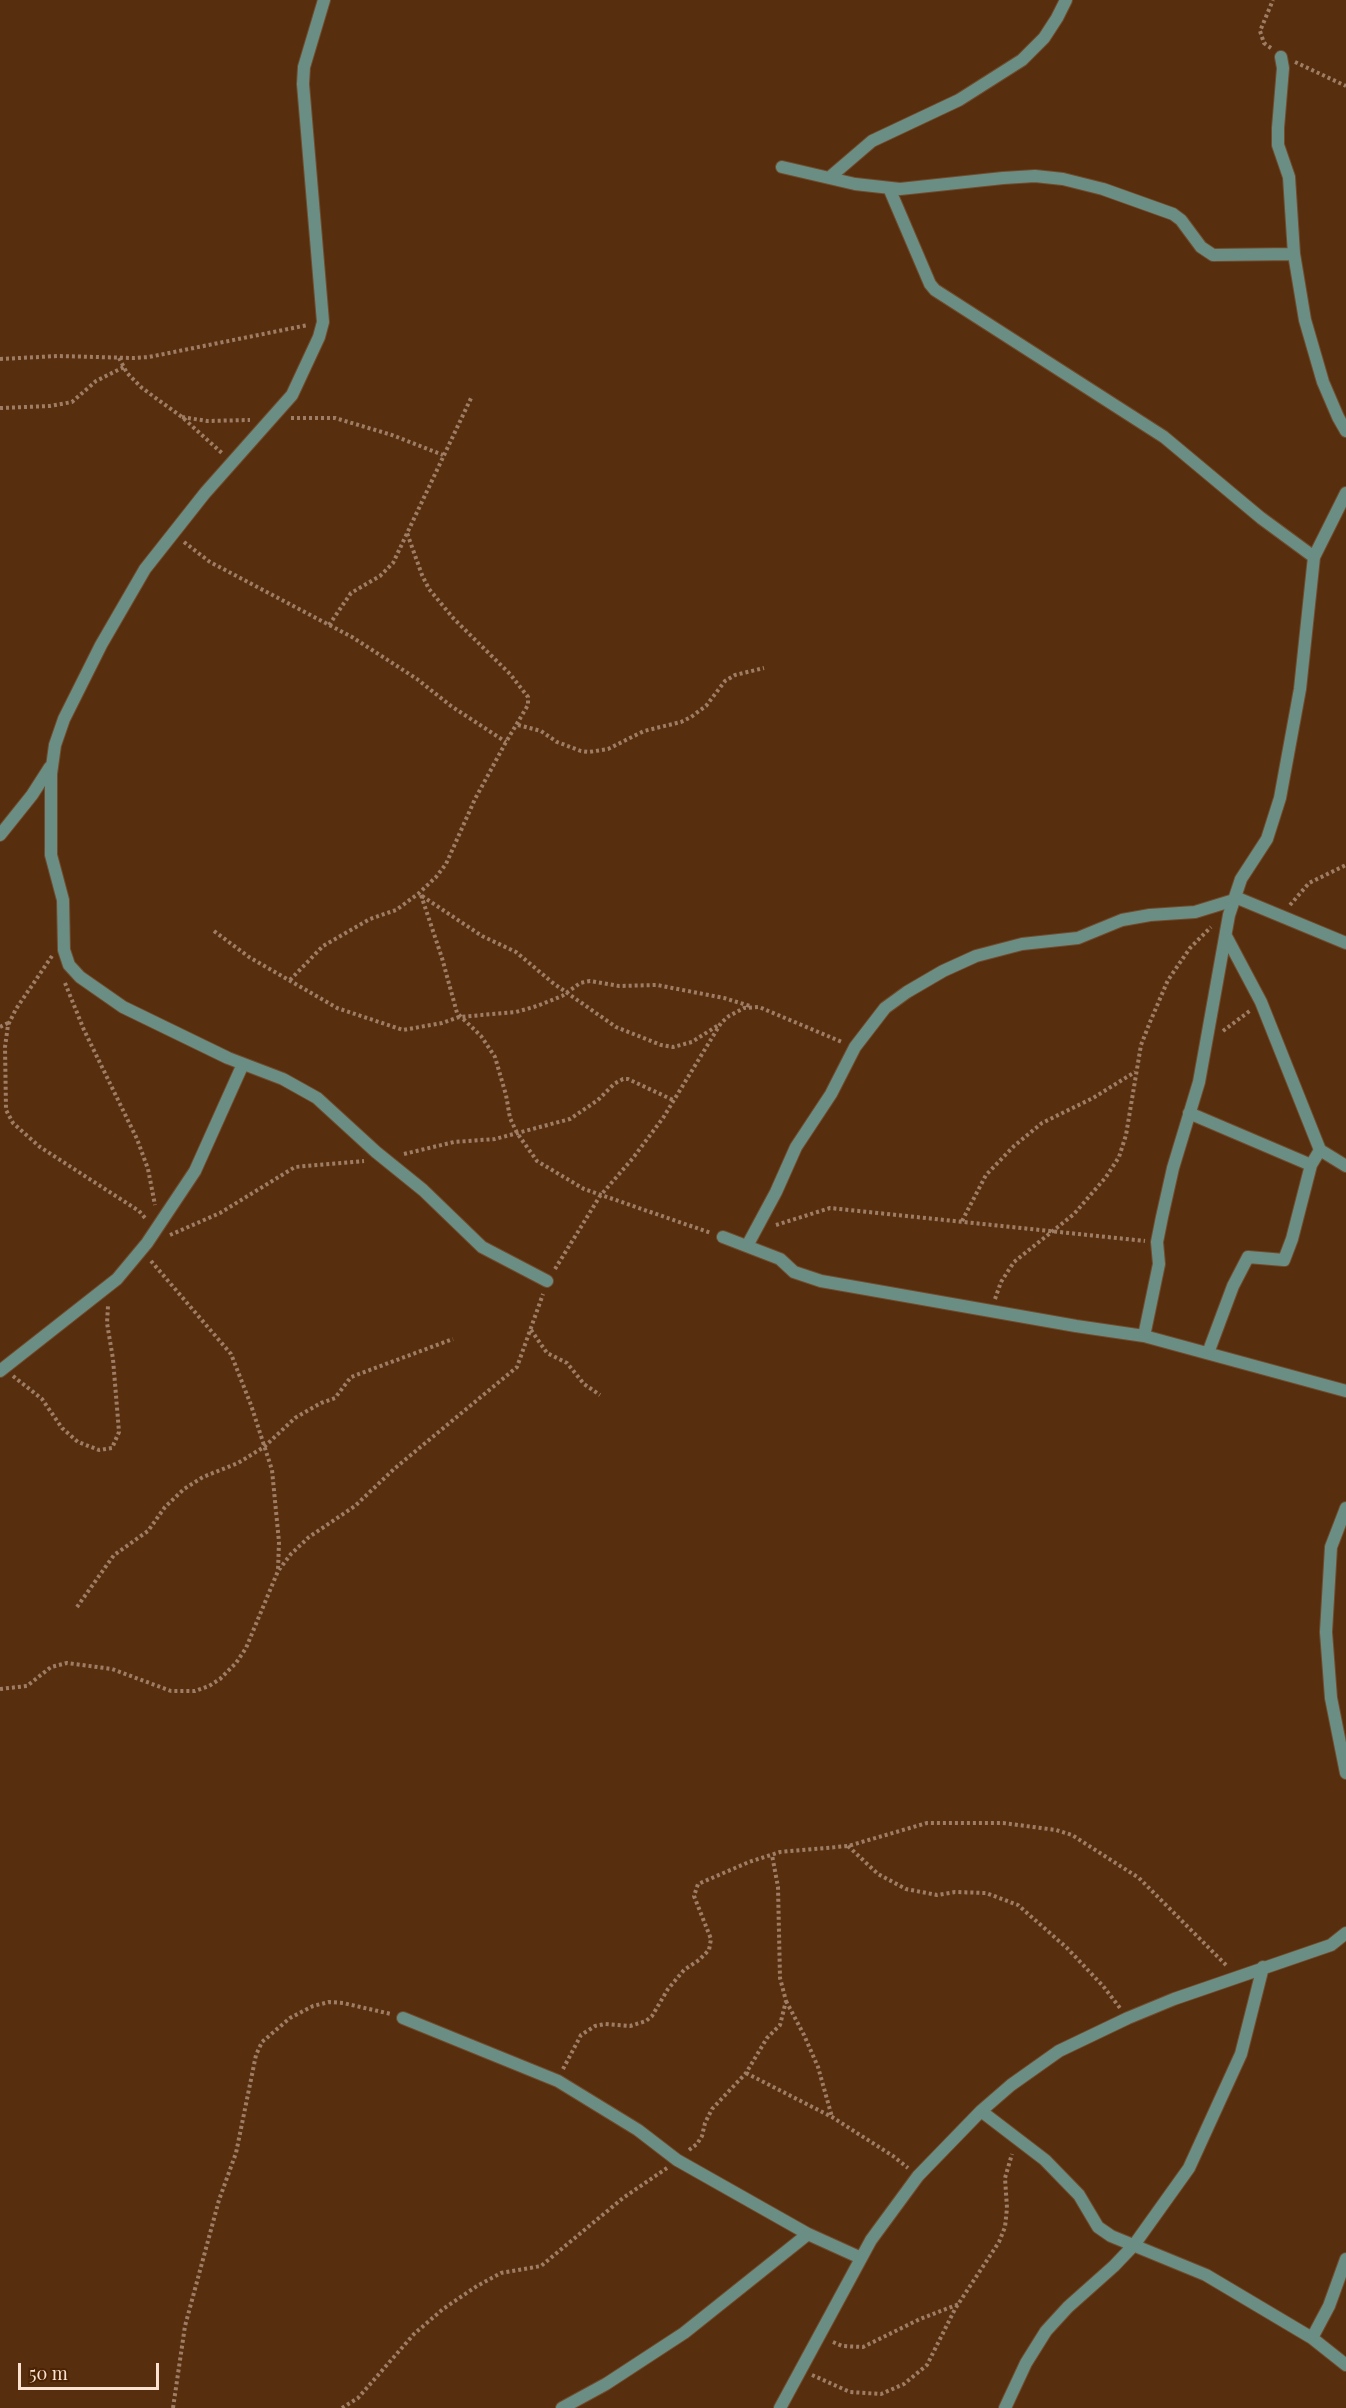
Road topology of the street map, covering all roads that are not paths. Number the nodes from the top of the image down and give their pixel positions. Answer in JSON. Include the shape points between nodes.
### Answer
{"nodes":[{"id":1,"x":324,"y":0,"type":"edge"},
{"id":2,"x":1066,"y":0,"type":"edge"},
{"id":3,"x":1281,"y":57,"type":"road end"},
{"id":4,"x":782,"y":167,"type":"dead end"},
{"id":5,"x":830,"y":177,"type":"junction"},
{"id":6,"x":889,"y":188,"type":"junction"},
{"id":7,"x":1294,"y":254,"type":"junction"},
{"id":8,"x":1346,"y":431,"type":"edge"},
{"id":9,"x":1346,"y":492,"type":"edge"},
{"id":10,"x":1314,"y":557,"type":"junction"},
{"id":11,"x":51,"y":766,"type":"junction"},
{"id":12,"x":0,"y":835,"type":"edge"},
{"id":13,"x":1235,"y":898,"type":"junction"},
{"id":14,"x":1226,"y":936,"type":"junction"},
{"id":15,"x":1346,"y":943,"type":"edge"},
{"id":16,"x":243,"y":1064,"type":"junction"},
{"id":17,"x":1189,"y":1113,"type":"junction"},
{"id":18,"x":1320,"y":1150,"type":"junction"},
{"id":19,"x":1311,"y":1165,"type":"junction"},
{"id":20,"x":1346,"y":1166,"type":"edge"},
{"id":21,"x":723,"y":1238,"type":"road end"},
{"id":22,"x":747,"y":1246,"type":"junction"},
{"id":23,"x":547,"y":1281,"type":"road end"},
{"id":24,"x":1144,"y":1336,"type":"junction"},
{"id":25,"x":1208,"y":1353,"type":"junction"},
{"id":26,"x":1,"y":1370,"type":"edge"},
{"id":27,"x":1346,"y":1391,"type":"edge"},
{"id":28,"x":1346,"y":1508,"type":"edge"},
{"id":29,"x":1346,"y":1773,"type":"edge"},
{"id":30,"x":1346,"y":1933,"type":"edge"},
{"id":31,"x":1263,"y":1968,"type":"junction"},
{"id":32,"x":403,"y":2018,"type":"road end"},
{"id":33,"x":981,"y":2111,"type":"junction"},
{"id":34,"x":808,"y":2234,"type":"junction"},
{"id":35,"x":1134,"y":2245,"type":"junction"},
{"id":36,"x":861,"y":2258,"type":"junction"},
{"id":37,"x":1346,"y":2259,"type":"edge"},
{"id":38,"x":1312,"y":2338,"type":"junction"},
{"id":39,"x":1346,"y":2365,"type":"edge"},
{"id":40,"x":562,"y":2408,"type":"edge"},
{"id":41,"x":780,"y":2408,"type":"edge"},
{"id":42,"x":1005,"y":2408,"type":"edge"}],
"edges":[{"from":1,"to":11,"type":"street","via":[[303,84],[323,322],[319,337],[291,395],[145,568],[64,719]]},
{"from":2,"to":5,"type":"street","via":[[1044,38],[1022,60],[959,100],[872,141]]},
{"from":3,"to":7,"type":"street","via":[[1278,146],[1289,177]]},
{"from":4,"to":5,"type":"street"},
{"from":5,"to":6,"type":"street"},
{"from":6,"to":7,"type":"street","via":[[1035,176],[1064,179],[1173,214],[1201,248],[1213,255]]},
{"from":6,"to":10,"type":"street","via":[[935,290],[1164,437]]},
{"from":7,"to":8,"type":"street","via":[[1305,320],[1323,382]]},
{"from":9,"to":10,"type":"street"},
{"from":10,"to":13,"type":"street","via":[[1300,689],[1280,798],[1267,839],[1241,879]]},
{"from":11,"to":12,"type":"street"},
{"from":11,"to":16,"type":"street","via":[[51,855],[63,900],[65,955],[69,965],[123,1007]]},
{"from":13,"to":14,"type":"street"},
{"from":13,"to":15,"type":"street"},
{"from":13,"to":22,"type":"street","via":[[1195,912],[1122,920],[1078,938],[1022,944],[976,956],[907,992],[885,1008],[855,1047],[836,1087],[796,1147]]},
{"from":14,"to":17,"type":"street","via":[[1207,1046]]},
{"from":14,"to":18,"type":"street","via":[[1261,1002]]},
{"from":16,"to":23,"type":"street","via":[[283,1079],[317,1098],[482,1247]]},
{"from":16,"to":26,"type":"street","via":[[195,1171],[150,1238],[112,1282]]},
{"from":17,"to":19,"type":"street"},
{"from":17,"to":24,"type":"street","via":[[1157,1242],[1159,1264]]},
{"from":18,"to":19,"type":"street"},
{"from":18,"to":20,"type":"street"},
{"from":19,"to":25,"type":"street","via":[[1284,1260],[1251,1256],[1246,1259]]},
{"from":21,"to":22,"type":"street"},
{"from":22,"to":24,"type":"street","via":[[780,1259],[794,1272],[821,1281]]},
{"from":24,"to":25,"type":"street"},
{"from":25,"to":27,"type":"street"},
{"from":28,"to":29,"type":"street","via":[[1331,1547],[1326,1632],[1331,1698]]},
{"from":30,"to":31,"type":"street","via":[[1331,1945]]},
{"from":31,"to":33,"type":"street","via":[[1174,1999],[1059,2050]]},
{"from":31,"to":35,"type":"street","via":[[1241,2054],[1201,2144],[1189,2168]]},
{"from":32,"to":34,"type":"street","via":[[558,2081],[638,2130],[677,2160]]},
{"from":33,"to":35,"type":"street","via":[[1045,2160],[1087,2206],[1098,2227]]},
{"from":33,"to":36,"type":"street","via":[[918,2176]]},
{"from":34,"to":36,"type":"street"},
{"from":34,"to":40,"type":"street","via":[[684,2333]]},
{"from":35,"to":38,"type":"street","via":[[1206,2275]]},
{"from":35,"to":42,"type":"street","via":[[1046,2331]]},
{"from":36,"to":41,"type":"street"},
{"from":37,"to":38,"type":"street"},
{"from":38,"to":39,"type":"street"}]}
